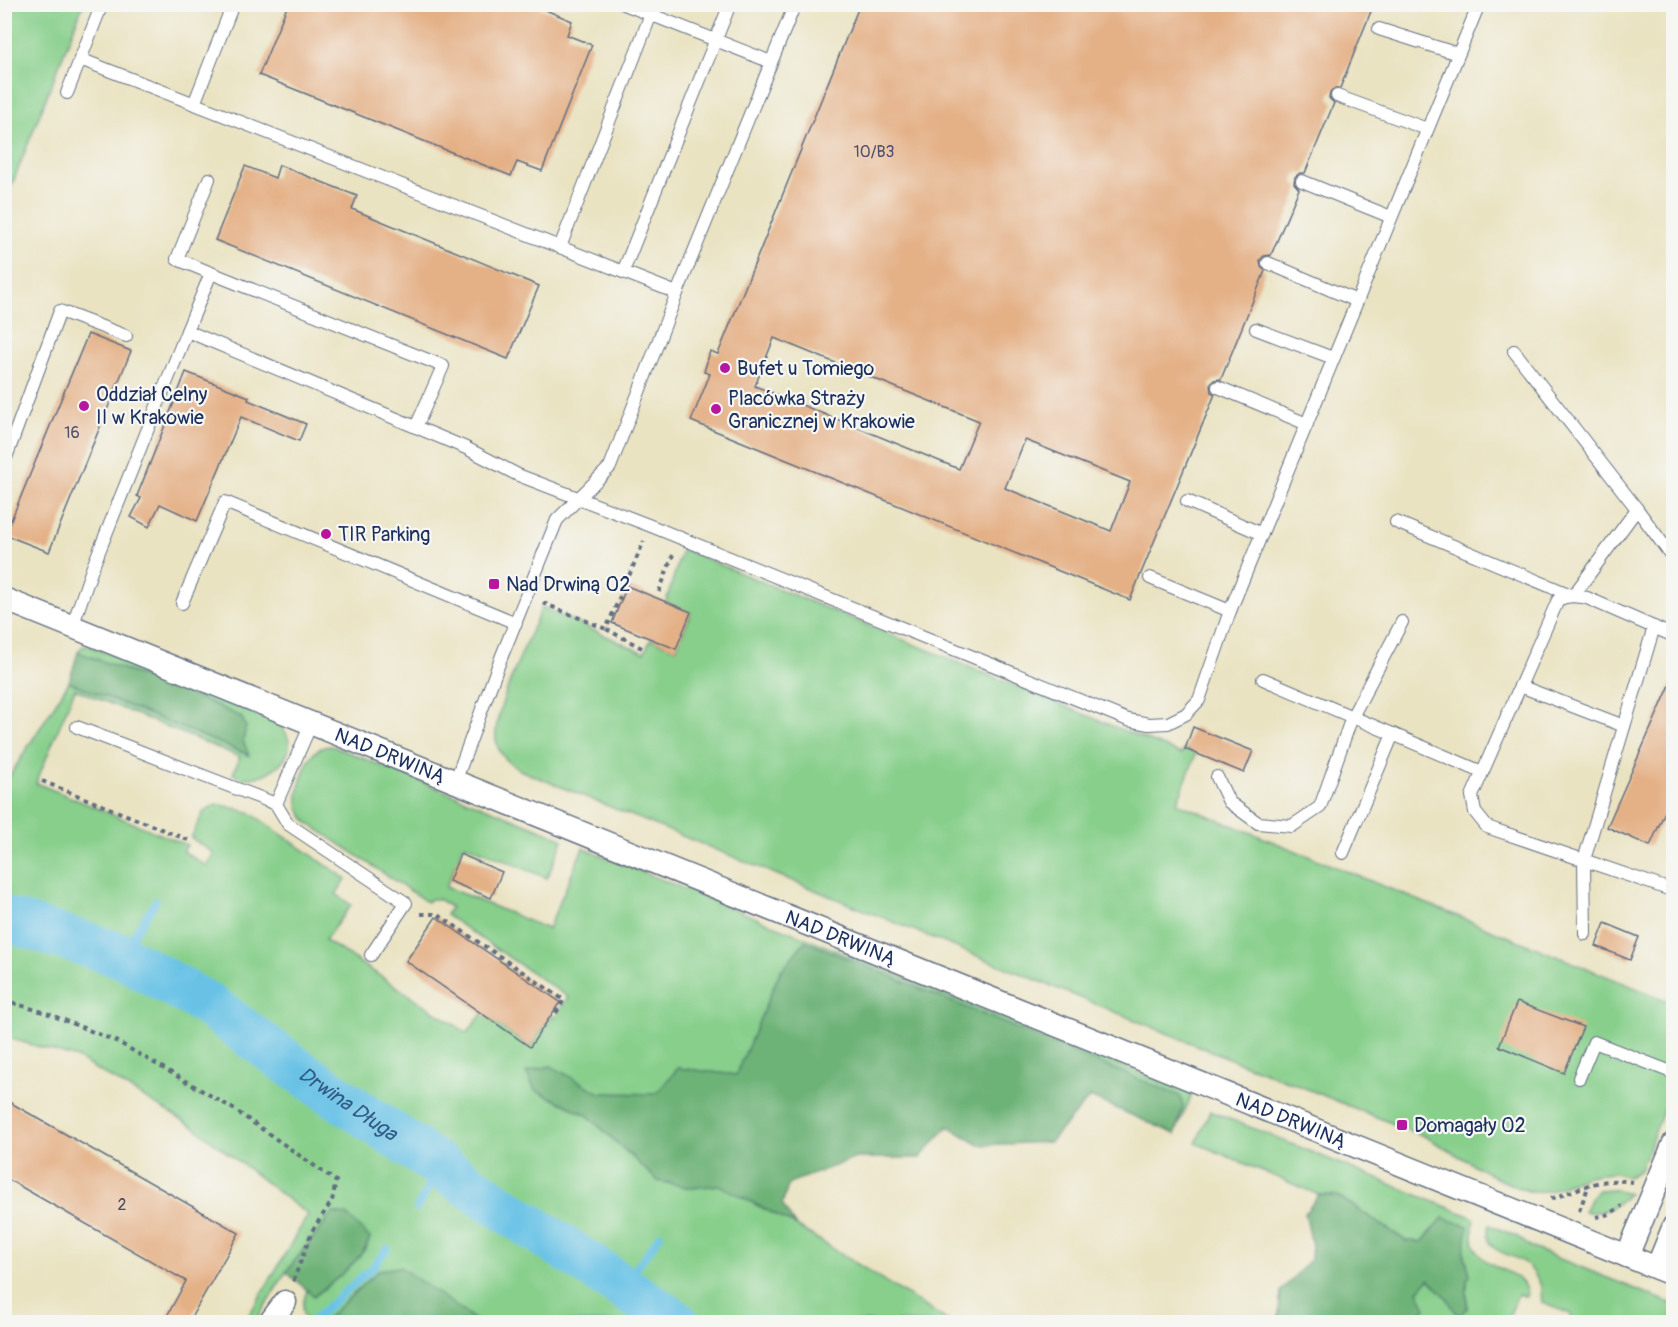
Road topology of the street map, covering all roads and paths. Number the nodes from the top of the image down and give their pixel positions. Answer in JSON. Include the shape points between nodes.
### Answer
{"nodes":[{"id":1,"x":102,"y":4,"type":"edge"},
{"id":2,"x":233,"y":4,"type":"edge"},
{"id":3,"x":624,"y":4,"type":"edge"},
{"id":4,"x":730,"y":4,"type":"edge"},
{"id":5,"x":795,"y":4,"type":"edge"},
{"id":6,"x":1479,"y":4,"type":"edge"},
{"id":7,"x":653,"y":10,"type":"edge"},
{"id":8,"x":1379,"y":29,"type":"dead end"},
{"id":9,"x":716,"y":40,"type":"junction"},
{"id":10,"x":1458,"y":54,"type":"junction"},
{"id":11,"x":80,"y":59,"type":"junction"},
{"id":12,"x":771,"y":62,"type":"junction"},
{"id":13,"x":67,"y":93,"type":"dead end"},
{"id":14,"x":1336,"y":96,"type":"dead end"},
{"id":15,"x":194,"y":104,"type":"junction"},
{"id":16,"x":1427,"y":129,"type":"junction"},
{"id":17,"x":209,"y":179,"type":"dead end"},
{"id":18,"x":1302,"y":180,"type":"dead end"},
{"id":19,"x":1392,"y":217,"type":"junction"},
{"id":20,"x":560,"y":248,"type":"junction"},
{"id":21,"x":1268,"y":263,"type":"dead end"},
{"id":22,"x":623,"y":272,"type":"junction"},
{"id":23,"x":212,"y":273,"type":"junction"},
{"id":24,"x":677,"y":294,"type":"junction"},
{"id":25,"x":1357,"y":301,"type":"junction"},
{"id":26,"x":1256,"y":329,"type":"dead end"},
{"id":27,"x":187,"y":331,"type":"junction"},
{"id":28,"x":126,"y":336,"type":"dead end"},
{"id":29,"x":1514,"y":351,"type":"dead end"},
{"id":30,"x":1334,"y":358,"type":"junction"},
{"id":31,"x":1218,"y":387,"type":"dead end"},
{"id":32,"x":1307,"y":424,"type":"junction"},
{"id":33,"x":416,"y":427,"type":"junction"},
{"id":34,"x":4,"y":463,"type":"edge"},
{"id":35,"x":578,"y":498,"type":"junction"},
{"id":36,"x":1187,"y":501,"type":"dead end"},
{"id":37,"x":1637,"y":509,"type":"junction"},
{"id":38,"x":1396,"y":522,"type":"dead end"},
{"id":39,"x":1262,"y":534,"type":"junction"},
{"id":40,"x":679,"y":537,"type":"junction"},
{"id":41,"x":645,"y":540,"type":"dead end"},
{"id":42,"x":1674,"y":559,"type":"edge"},
{"id":43,"x":1150,"y":578,"type":"dead end"},
{"id":44,"x":659,"y":592,"type":"dead end"},
{"id":45,"x":1573,"y":596,"type":"junction"},
{"id":46,"x":4,"y":599,"type":"edge"},
{"id":47,"x":539,"y":601,"type":"dead end"},
{"id":48,"x":182,"y":603,"type":"dead end"},
{"id":49,"x":1230,"y":611,"type":"junction"},
{"id":50,"x":1402,"y":622,"type":"dead end"},
{"id":51,"x":516,"y":623,"type":"junction"},
{"id":52,"x":72,"y":627,"type":"junction"},
{"id":53,"x":1654,"y":627,"type":"junction"},
{"id":54,"x":606,"y":629,"type":"junction"},
{"id":55,"x":1674,"y":636,"type":"edge"},
{"id":56,"x":642,"y":648,"type":"dead end"},
{"id":57,"x":1263,"y":679,"type":"dead end"},
{"id":58,"x":1520,"y":686,"type":"junction"},
{"id":59,"x":1352,"y":717,"type":"junction"},
{"id":60,"x":311,"y":724,"type":"junction"},
{"id":61,"x":1624,"y":726,"type":"junction"},
{"id":62,"x":77,"y":727,"type":"dead end"},
{"id":63,"x":1393,"y":734,"type":"junction"},
{"id":64,"x":1482,"y":772,"type":"junction"},
{"id":65,"x":1217,"y":777,"type":"dead end"},
{"id":66,"x":42,"y":781,"type":"dead end"},
{"id":67,"x":455,"y":782,"type":"junction"},
{"id":68,"x":276,"y":804,"type":"junction"},
{"id":69,"x":188,"y":840,"type":"dead end"},
{"id":70,"x":1343,"y":853,"type":"dead end"},
{"id":71,"x":1584,"y":860,"type":"junction"},
{"id":72,"x":1674,"y":891,"type":"edge"},
{"id":73,"x":406,"y":903,"type":"junction"},
{"id":74,"x":1585,"y":934,"type":"dead end"},
{"id":75,"x":371,"y":955,"type":"dead end"},
{"id":76,"x":4,"y":1000,"type":"edge"},
{"id":77,"x":554,"y":1016,"type":"dead end"},
{"id":78,"x":1674,"y":1073,"type":"edge"},
{"id":79,"x":1579,"y":1078,"type":"dead end"},
{"id":80,"x":1674,"y":1143,"type":"edge"},
{"id":81,"x":1639,"y":1183,"type":"dead end"},
{"id":82,"x":1589,"y":1184,"type":"junction"},
{"id":83,"x":1628,"y":1202,"type":"dead end"},
{"id":84,"x":1554,"y":1205,"type":"dead end"},
{"id":85,"x":1584,"y":1216,"type":"dead end"},
{"id":86,"x":1590,"y":1217,"type":"dead end"},
{"id":87,"x":1674,"y":1226,"type":"edge"},
{"id":88,"x":1627,"y":1256,"type":"junction"},
{"id":89,"x":1665,"y":1271,"type":"edge"},
{"id":90,"x":285,"y":1302,"type":"joint"},
{"id":91,"x":270,"y":1323,"type":"edge"}],
"edges":[{"from":1,"to":11,"type":"lane"},
{"from":2,"to":15,"type":"lane"},
{"from":3,"to":7,"type":"lane"},
{"from":4,"to":9,"type":"lane"},
{"from":5,"to":12,"type":"lane"},
{"from":6,"to":10,"type":"lane"},
{"from":7,"to":9,"type":"lane"},
{"from":7,"to":20,"type":"lane"},
{"from":8,"to":10,"type":"lane"},
{"from":9,"to":12,"type":"lane"},
{"from":9,"to":22,"type":"lane"},
{"from":10,"to":16,"type":"lane"},
{"from":11,"to":13,"type":"lane"},
{"from":11,"to":15,"type":"lane"},
{"from":12,"to":24,"type":"lane"},
{"from":14,"to":16,"type":"lane"},
{"from":15,"to":20,"type":"lane"},
{"from":16,"to":19,"type":"lane"},
{"from":17,"to":23,"type":"lane","via":[[177,259]]},
{"from":18,"to":19,"type":"lane"},
{"from":19,"to":25,"type":"lane"},
{"from":20,"to":22,"type":"lane"},
{"from":21,"to":25,"type":"lane"},
{"from":22,"to":24,"type":"lane"},
{"from":23,"to":27,"type":"lane"},
{"from":23,"to":33,"type":"lane","via":[[443,366]]},
{"from":24,"to":35,"type":"lane","via":[[610,467]]},
{"from":25,"to":30,"type":"lane"},
{"from":26,"to":30,"type":"lane"},
{"from":27,"to":33,"type":"lane"},
{"from":27,"to":52,"type":"lane"},
{"from":28,"to":34,"type":"lane","via":[[60,311]]},
{"from":29,"to":37,"type":"lane"},
{"from":30,"to":32,"type":"lane"},
{"from":31,"to":32,"type":"lane"},
{"from":32,"to":39,"type":"lane"},
{"from":33,"to":35,"type":"lane","via":[[518,475]]},
{"from":35,"to":40,"type":"lane"},
{"from":35,"to":51,"type":"lane","via":[[556,520]]},
{"from":36,"to":39,"type":"lane"},
{"from":37,"to":42,"type":"lane"},
{"from":37,"to":45,"type":"lane"},
{"from":38,"to":45,"type":"lane"},
{"from":39,"to":49,"type":"lane"},
{"from":40,"to":44,"type":"path"},
{"from":40,"to":49,"type":"lane","via":[[1128,720],[1149,724],[1168,723],[1186,714],[1199,700]]},
{"from":41,"to":54,"type":"path"},
{"from":43,"to":49,"type":"lane"},
{"from":45,"to":53,"type":"lane","via":[[1587,598]]},
{"from":45,"to":58,"type":"lane","via":[[1558,600]]},
{"from":46,"to":52,"type":"street","name":"NAD DRWINĄ"},
{"from":47,"to":54,"type":"path"},
{"from":48,"to":51,"type":"lane","via":[[225,502]]},
{"from":50,"to":59,"type":"lane"},
{"from":51,"to":67,"type":"lane"},
{"from":52,"to":60,"type":"street","name":"NAD DRWINĄ"},
{"from":53,"to":55,"type":"lane"},
{"from":53,"to":61,"type":"lane"},
{"from":54,"to":56,"type":"path"},
{"from":57,"to":59,"type":"lane"},
{"from":58,"to":61,"type":"lane"},
{"from":58,"to":64,"type":"lane"},
{"from":59,"to":63,"type":"lane"},
{"from":59,"to":65,"type":"lane","via":[[1320,807],[1292,826],[1258,823],[1229,802]]},
{"from":60,"to":67,"type":"street","name":"NAD DRWINĄ"},
{"from":60,"to":68,"type":"lane"},
{"from":61,"to":71,"type":"lane"},
{"from":62,"to":68,"type":"lane"},
{"from":63,"to":64,"type":"lane"},
{"from":63,"to":70,"type":"lane"},
{"from":64,"to":71,"type":"lane","via":[[1472,796],[1475,812],[1487,827]]},
{"from":66,"to":69,"type":"path"},
{"from":67,"to":88,"type":"street","name":"NAD DRWINĄ"},
{"from":68,"to":73,"type":"lane","via":[[288,824]]},
{"from":71,"to":72,"type":"lane"},
{"from":71,"to":74,"type":"lane"},
{"from":73,"to":75,"type":"lane"},
{"from":73,"to":77,"type":"path","via":[[422,914],[437,914],[564,1000]]},
{"from":76,"to":90,"type":"path","via":[[118,1042],[232,1108],[336,1181],[332,1201],[312,1231]]},
{"from":78,"to":79,"type":"lane","via":[[1594,1042]]},
{"from":80,"to":88,"type":"street"},
{"from":81,"to":82,"type":"path","via":[[1614,1180]]},
{"from":82,"to":84,"type":"path","via":[[1544,1201]]},
{"from":82,"to":85,"type":"path","via":[[1579,1211],[1574,1214]]},
{"from":83,"to":86,"type":"path","via":[[1609,1214]]},
{"from":87,"to":89,"type":"street"},
{"from":88,"to":89,"type":"street","name":"NAD DRWINĄ"},
{"from":90,"to":91,"type":"street"}]}
